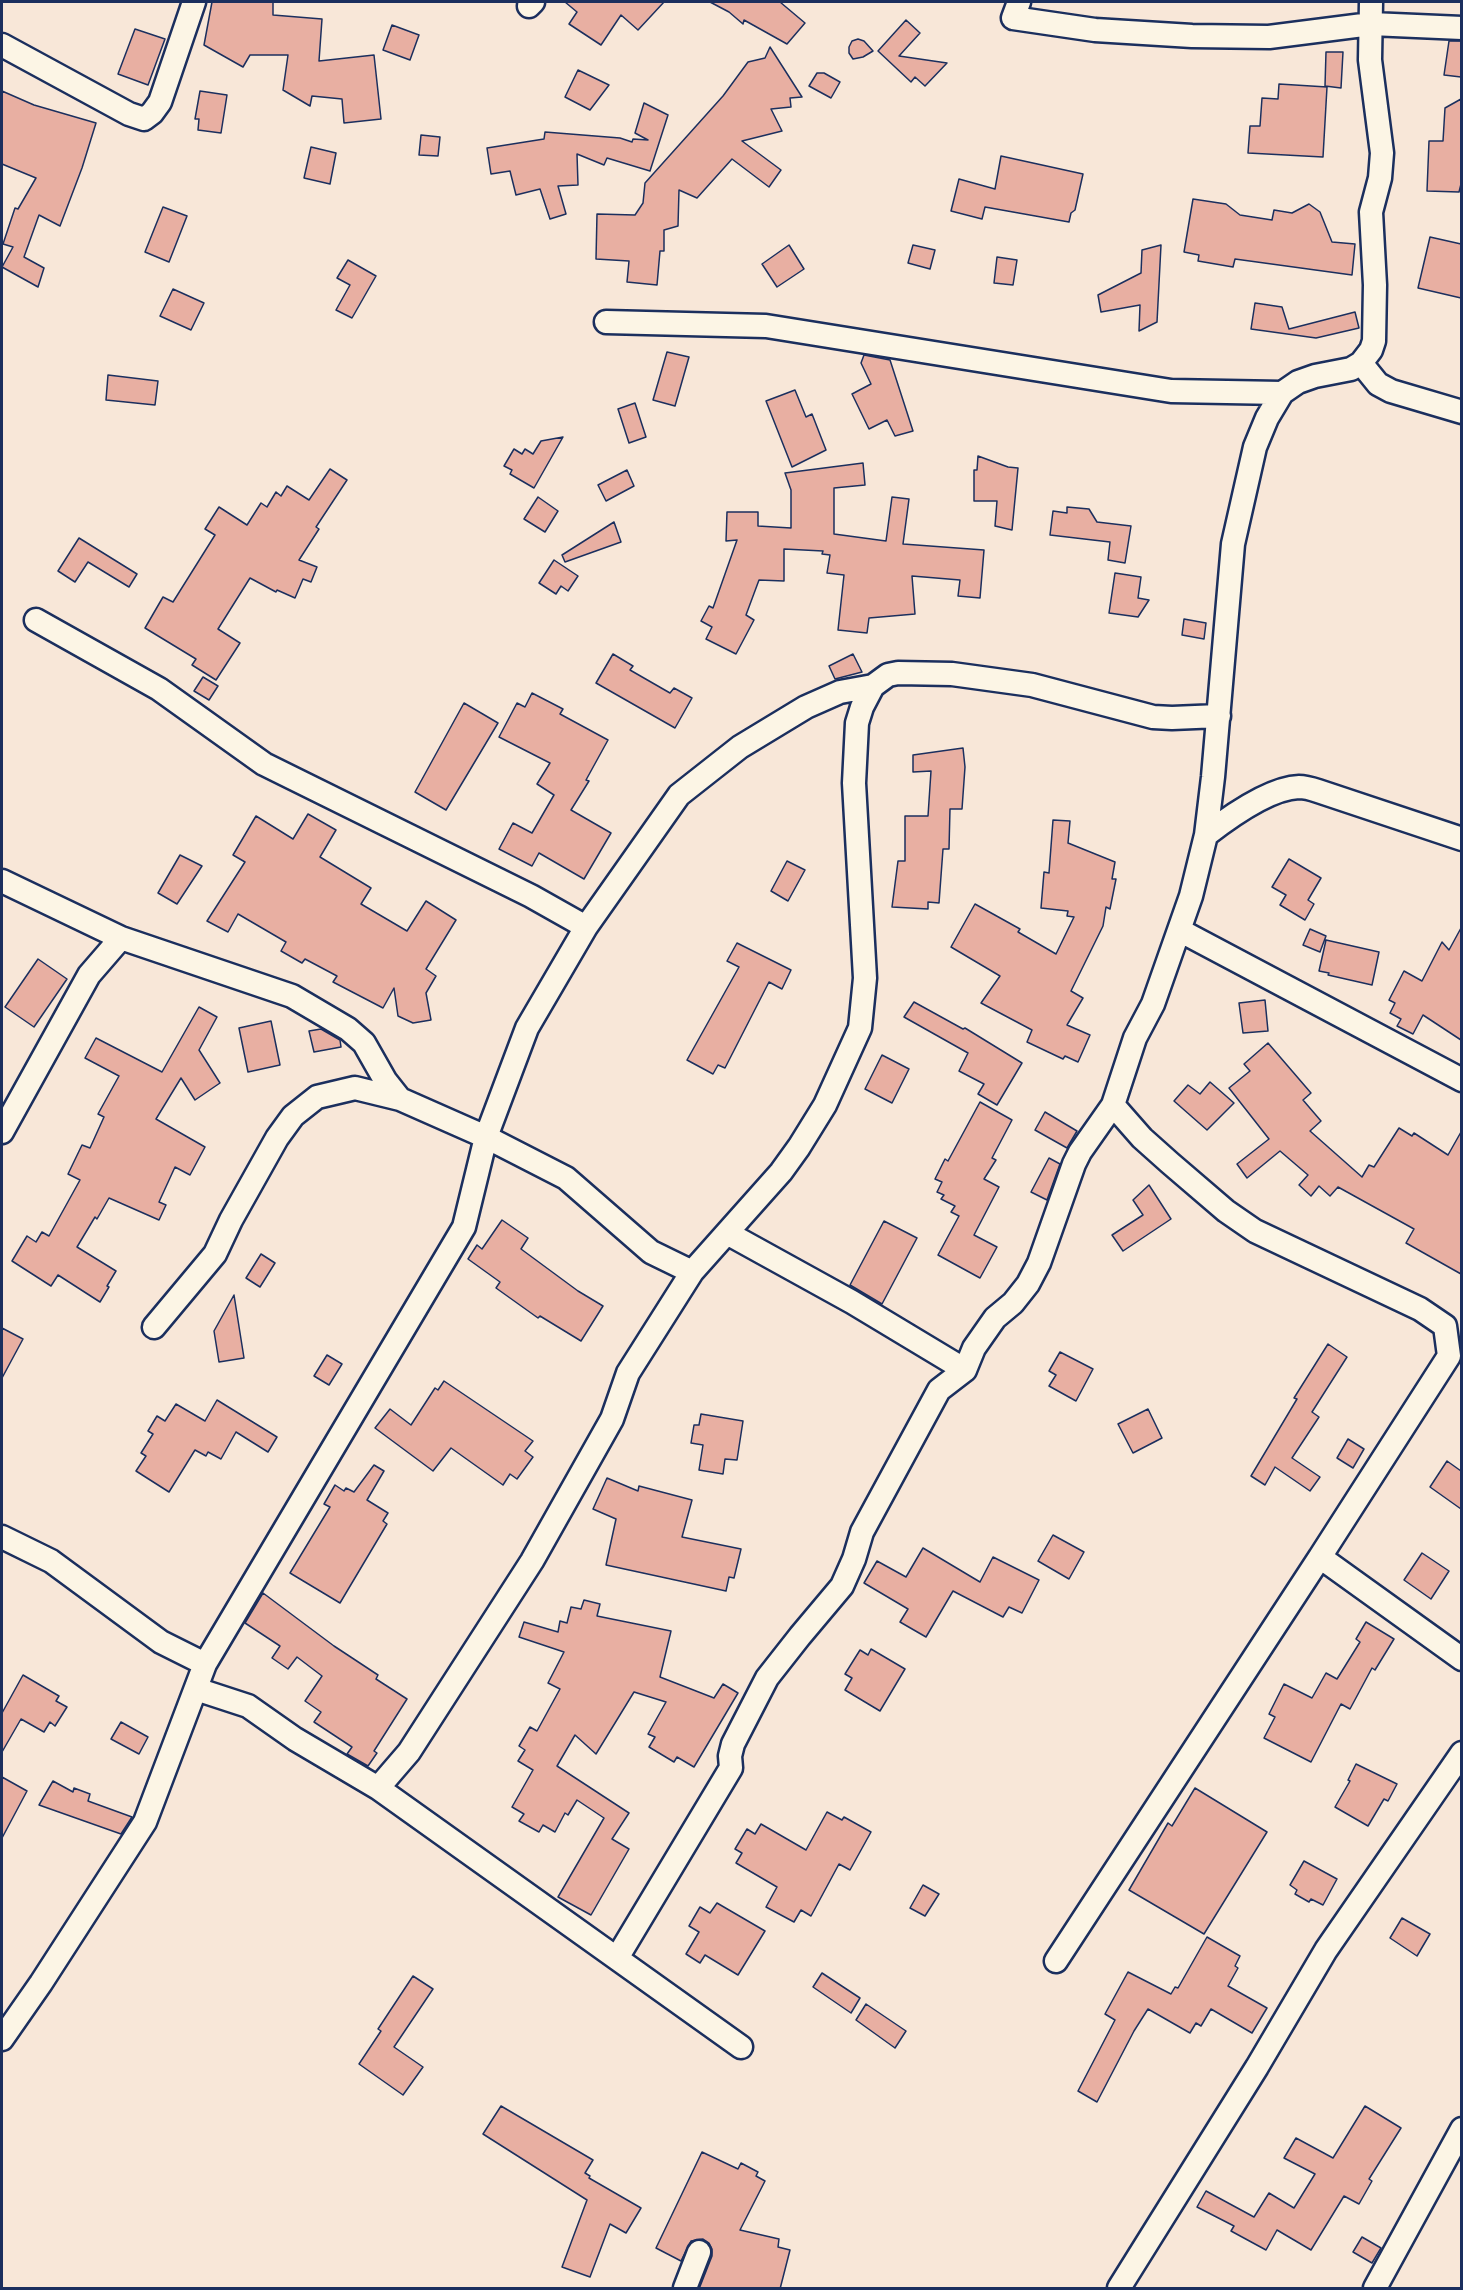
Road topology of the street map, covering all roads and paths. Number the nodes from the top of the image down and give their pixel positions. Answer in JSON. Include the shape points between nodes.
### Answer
{"nodes":[{"id":1,"x":194,"y":2,"type":"edge"},
{"id":2,"x":1019,"y":2,"type":"edge"},
{"id":3,"x":1371,"y":13,"type":"edge"},
{"id":4,"x":1461,"y":28,"type":"edge"},
{"id":5,"x":2,"y":45,"type":"edge"},
{"id":6,"x":606,"y":322,"type":"dead end"},
{"id":7,"x":1361,"y":363,"type":"junction"},
{"id":8,"x":1282,"y":393,"type":"junction"},
{"id":9,"x":1461,"y":412,"type":"edge"},
{"id":10,"x":36,"y":620,"type":"dead end"},
{"id":11,"x":873,"y":686,"type":"junction"},
{"id":12,"x":1219,"y":716,"type":"junction"},
{"id":13,"x":1211,"y":795,"type":"junction"},
{"id":14,"x":1238,"y":810,"type":"junction"},
{"id":15,"x":1206,"y":835,"type":"junction"},
{"id":16,"x":1461,"y":839,"type":"edge"},
{"id":17,"x":2,"y":880,"type":"edge"},
{"id":18,"x":586,"y":927,"type":"junction"},
{"id":19,"x":1179,"y":930,"type":"junction"},
{"id":20,"x":121,"y":938,"type":"junction"},
{"id":21,"x":1461,"y":1080,"type":"edge"},
{"id":22,"x":400,"y":1099,"type":"junction"},
{"id":23,"x":1113,"y":1105,"type":"junction"},
{"id":24,"x":2,"y":1132,"type":"edge"},
{"id":25,"x":486,"y":1137,"type":"junction"},
{"id":26,"x":727,"y":1233,"type":"junction"},
{"id":27,"x":692,"y":1272,"type":"junction"},
{"id":28,"x":154,"y":1327,"type":"dead end"},
{"id":29,"x":965,"y":1370,"type":"junction"},
{"id":30,"x":2,"y":1537,"type":"edge"},
{"id":31,"x":1320,"y":1557,"type":"junction"},
{"id":32,"x":1461,"y":1659,"type":"edge"},
{"id":33,"x":205,"y":1664,"type":"junction"},
{"id":34,"x":196,"y":1689,"type":"junction"},
{"id":35,"x":1461,"y":1753,"type":"edge"},
{"id":36,"x":378,"y":1788,"type":"junction"},
{"id":37,"x":617,"y":1958,"type":"junction"},
{"id":38,"x":1056,"y":1961,"type":"dead end"},
{"id":39,"x":2,"y":2039,"type":"edge"},
{"id":40,"x":741,"y":2047,"type":"dead end"},
{"id":41,"x":1461,"y":2129,"type":"edge"},
{"id":42,"x":699,"y":2252,"type":"dead end"},
{"id":43,"x":685,"y":2289,"type":"edge"},
{"id":44,"x":1119,"y":2289,"type":"edge"},
{"id":45,"x":1375,"y":2289,"type":"edge"}],
"edges":[{"from":1,"to":5,"type":"street","via":[[160,102],[144,119]]},
{"from":2,"to":3,"type":"street","via":[[1013,18],[1095,30],[1192,36],[1269,37]]},
{"from":3,"to":4,"type":"street"},
{"from":3,"to":7,"type":"street","via":[[1370,60],[1382,153],[1371,212],[1374,341]]},
{"from":6,"to":8,"type":"street","via":[[766,326],[1172,391]]},
{"from":7,"to":8,"type":"street","via":[[1298,382]]},
{"from":7,"to":9,"type":"street","via":[[1378,384],[1391,392]]},
{"from":8,"to":12,"type":"street","via":[[1255,447],[1233,544]]},
{"from":10,"to":18,"type":"street","via":[[159,689],[264,764]]},
{"from":11,"to":12,"type":"street","via":[[898,673],[952,674],[1032,685],[1153,717]]},
{"from":11,"to":18,"type":"street","via":[[840,692],[806,707],[740,747],[679,795]]},
{"from":11,"to":26,"type":"street","via":[[857,723],[854,783],[865,978],[860,1028],[825,1105],[799,1147]]},
{"from":12,"to":13,"type":"street"},
{"from":13,"to":14,"type":"street"},
{"from":13,"to":15,"type":"street"},
{"from":14,"to":15,"type":"street"},
{"from":14,"to":16,"type":"street","via":[[1300,787]]},
{"from":15,"to":19,"type":"street"},
{"from":17,"to":20,"type":"street"},
{"from":18,"to":25,"type":"street","via":[[527,1028]]},
{"from":19,"to":21,"type":"street"},
{"from":19,"to":23,"type":"street","via":[[1153,1004],[1135,1038]]},
{"from":20,"to":22,"type":"street","via":[[292,996],[316,1009],[364,1043]]},
{"from":20,"to":24,"type":"street","via":[[89,975]]},
{"from":22,"to":25,"type":"street"},
{"from":22,"to":28,"type":"street","via":[[355,1088],[317,1097],[294,1116],[277,1138],[215,1254]]},
{"from":23,"to":29,"type":"street","via":[[1074,1164],[1028,1284],[995,1318],[974,1348]]},
{"from":23,"to":31,"type":"street","via":[[1142,1138],[1254,1231],[1420,1309],[1445,1326],[1449,1356]]},
{"from":25,"to":27,"type":"street","via":[[566,1178],[651,1252]]},
{"from":25,"to":33,"type":"street","via":[[464,1227]]},
{"from":26,"to":27,"type":"street"},
{"from":26,"to":29,"type":"street"},
{"from":27,"to":36,"type":"street","via":[[628,1373],[612,1419],[532,1561],[409,1752]]},
{"from":29,"to":37,"type":"street","via":[[939,1390],[862,1532],[842,1586],[767,1678],[734,1744],[731,1768]]},
{"from":30,"to":33,"type":"street","via":[[51,1561],[161,1642]]},
{"from":31,"to":32,"type":"street"},
{"from":31,"to":38,"type":"street"},
{"from":33,"to":34,"type":"street"},
{"from":34,"to":36,"type":"street","via":[[248,1706]]},
{"from":34,"to":39,"type":"street","via":[[145,1822]]},
{"from":35,"to":44,"type":"street","via":[[1326,1950]]},
{"from":36,"to":37,"type":"street"},
{"from":37,"to":40,"type":"street"},
{"from":41,"to":45,"type":"street"},
{"from":42,"to":43,"type":"street"}]}
